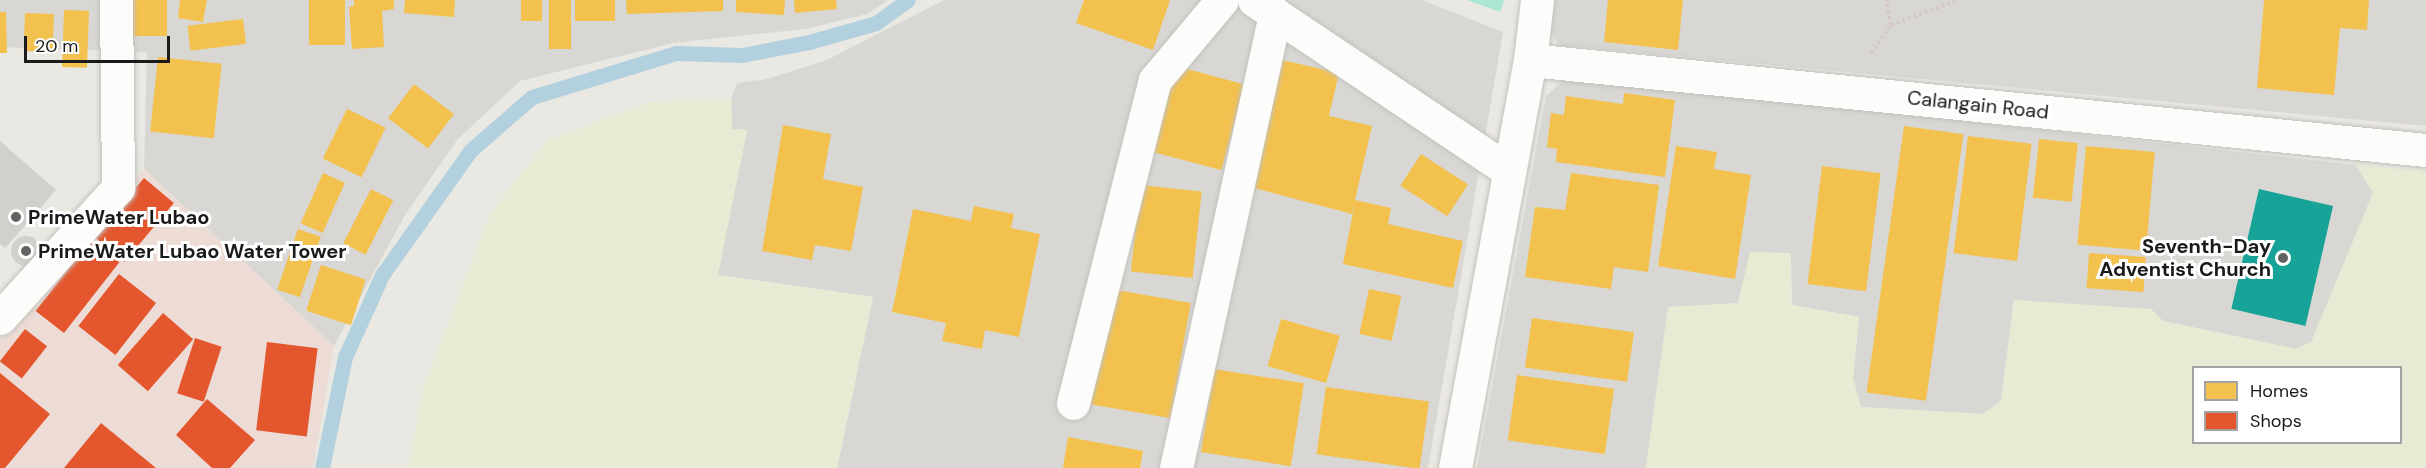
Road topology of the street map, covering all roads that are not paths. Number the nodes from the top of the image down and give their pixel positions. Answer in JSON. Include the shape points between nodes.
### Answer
{"nodes":[{"id":1,"x":116,"y":0,"type":"edge"},
{"id":2,"x":1222,"y":0,"type":"edge"},
{"id":3,"x":1537,"y":0,"type":"edge"},
{"id":4,"x":1264,"y":7,"type":"edge"},
{"id":5,"x":1530,"y":60,"type":"junction"},
{"id":6,"x":2426,"y":150,"type":"edge"},
{"id":7,"x":1509,"y":171,"type":"junction"},
{"id":8,"x":0,"y":318,"type":"edge"},
{"id":9,"x":1073,"y":402,"type":"dead end"},
{"id":10,"x":1176,"y":468,"type":"edge"},
{"id":11,"x":1455,"y":468,"type":"edge"}],
"edges":[{"from":1,"to":8,"type":"street","via":[[118,188]]},
{"from":2,"to":9,"type":"street","via":[[1155,80]]},
{"from":3,"to":5,"type":"street"},
{"from":4,"to":7,"type":"street"},
{"from":4,"to":10,"type":"street"},
{"from":5,"to":6,"type":"street","name":"Calangain Road"},
{"from":5,"to":7,"type":"street"},
{"from":7,"to":11,"type":"street"}]}
